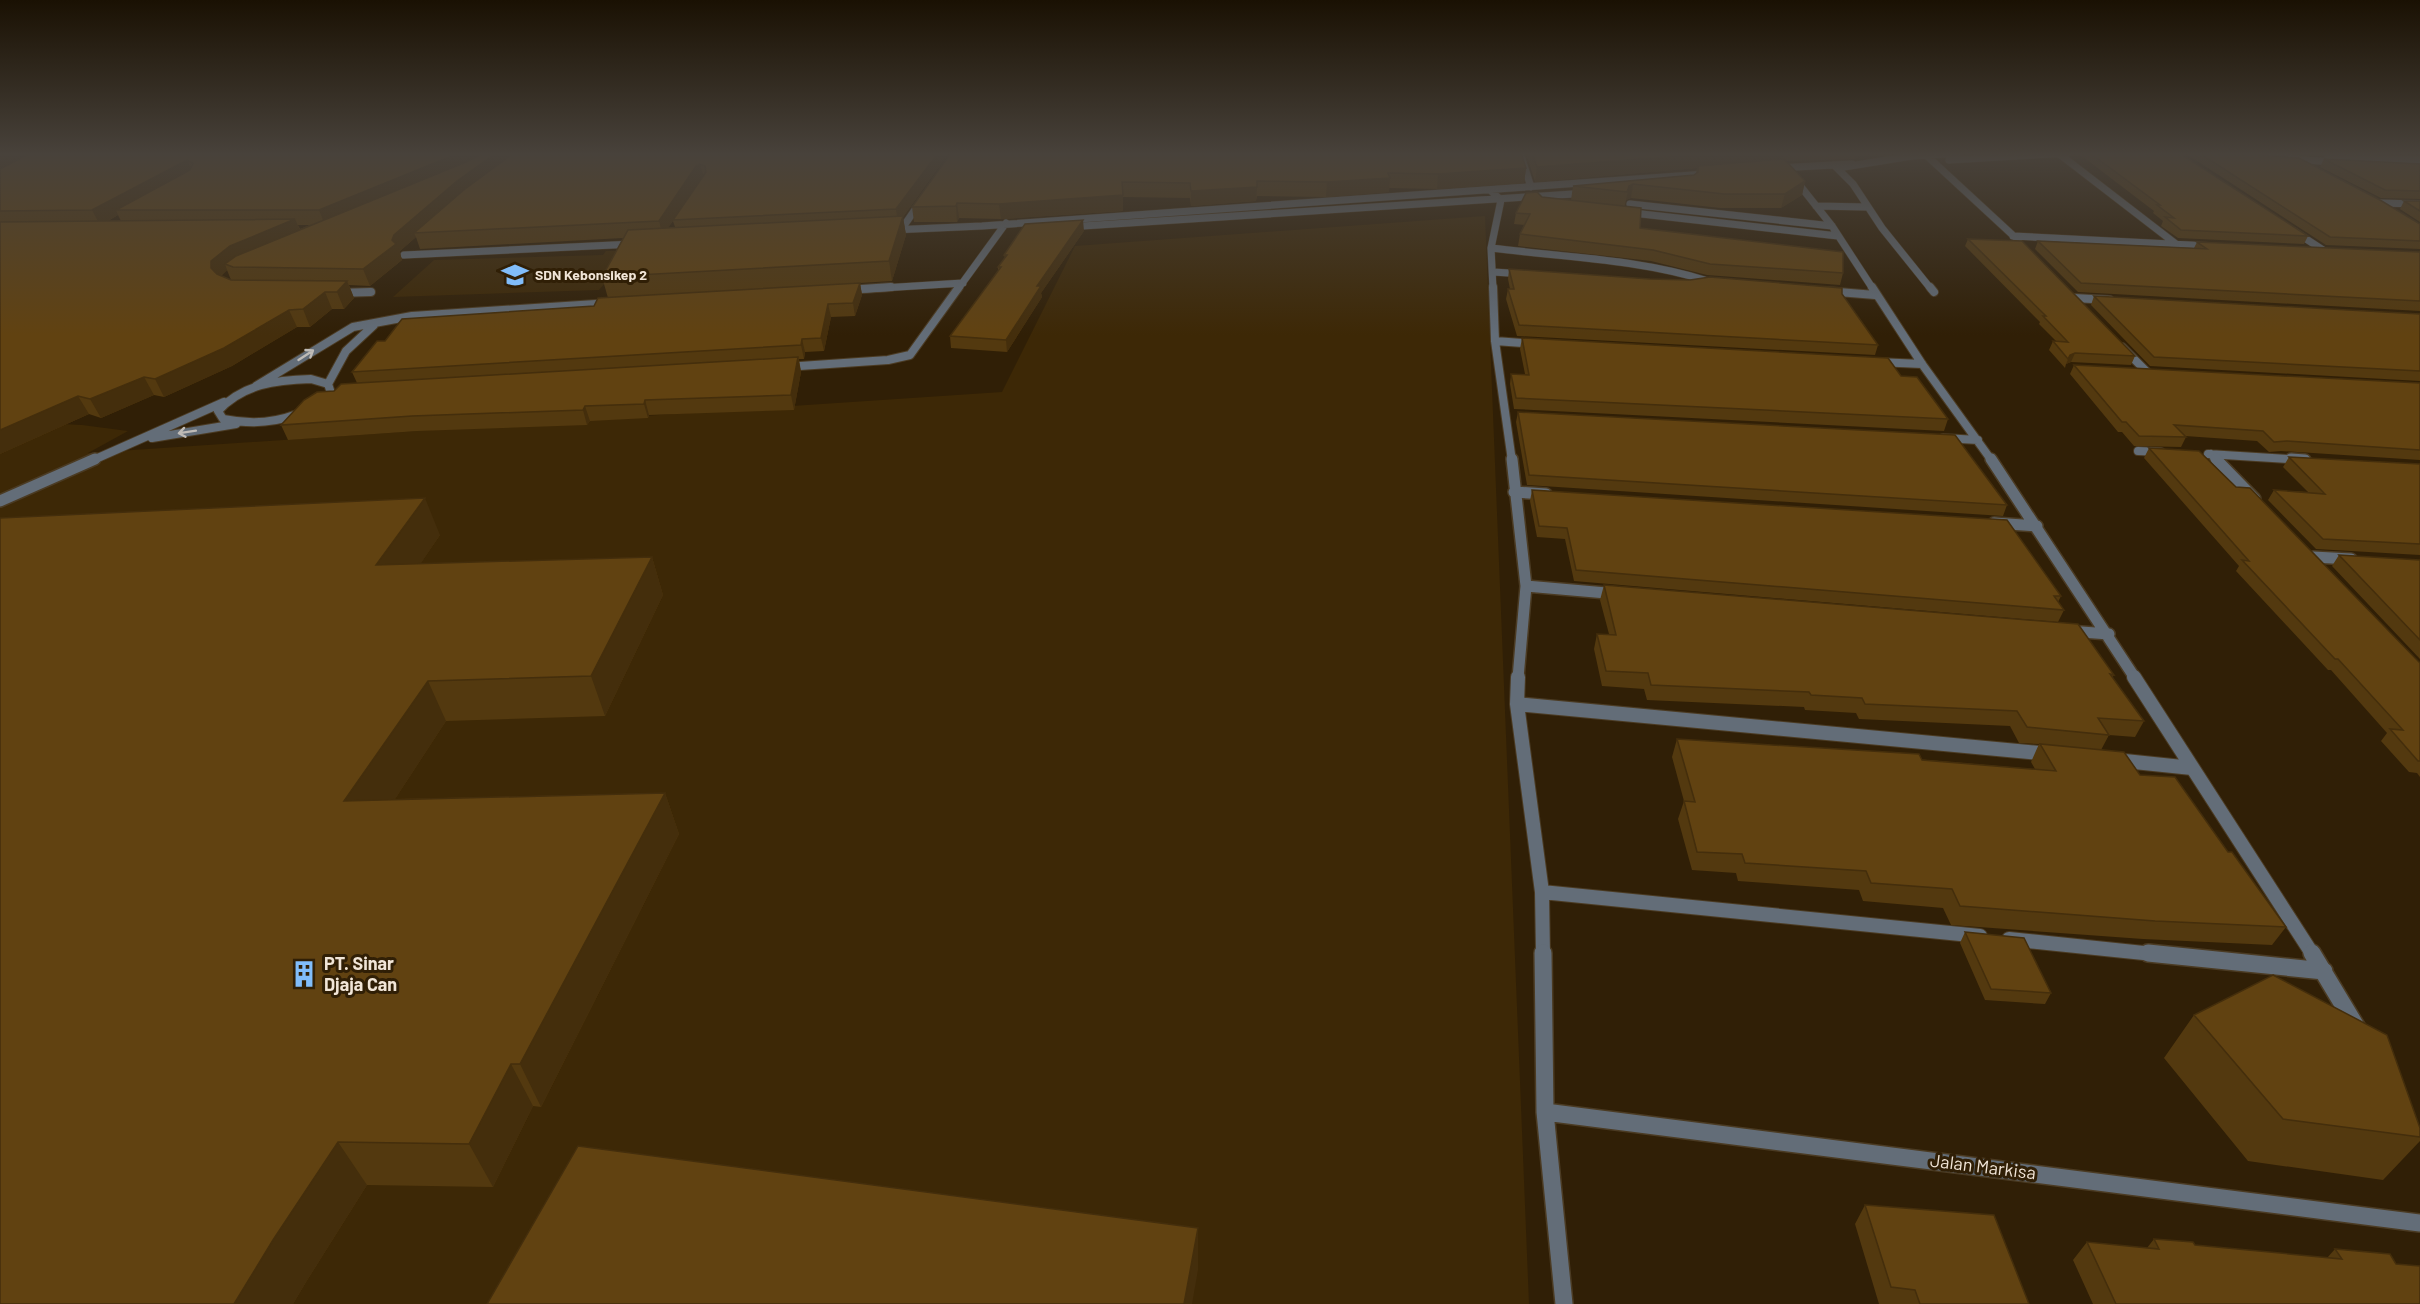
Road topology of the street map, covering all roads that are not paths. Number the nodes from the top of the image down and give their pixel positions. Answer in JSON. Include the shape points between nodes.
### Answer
{"nodes":[{"id":1,"x":912,"y":214,"type":"edge"},
{"id":2,"x":1204,"y":214,"type":"edge"},
{"id":3,"x":1245,"y":214,"type":"edge"},
{"id":4,"x":1495,"y":214,"type":"edge"},
{"id":5,"x":1648,"y":214,"type":"edge"},
{"id":6,"x":1706,"y":214,"type":"edge"},
{"id":7,"x":1822,"y":214,"type":"edge"},
{"id":8,"x":1871,"y":214,"type":"edge"},
{"id":9,"x":1990,"y":214,"type":"edge"},
{"id":10,"x":2137,"y":214,"type":"edge"},
{"id":11,"x":2286,"y":225,"type":"edge"},
{"id":12,"x":1005,"y":226,"type":"junction"},
{"id":13,"x":901,"y":230,"type":"junction"},
{"id":14,"x":878,"y":231,"type":"edge"},
{"id":15,"x":1835,"y":231,"type":"junction"},
{"id":16,"x":2013,"y":236,"type":"junction"},
{"id":17,"x":642,"y":244,"type":"edge"},
{"id":18,"x":2176,"y":244,"type":"junction"},
{"id":19,"x":2222,"y":246,"type":"edge"},
{"id":20,"x":412,"y":248,"type":"dead end"},
{"id":21,"x":1491,"y":248,"type":"junction"},
{"id":22,"x":2026,"y":248,"type":"edge"},
{"id":23,"x":2303,"y":250,"type":"edge"},
{"id":24,"x":2326,"y":252,"type":"junction"},
{"id":25,"x":2338,"y":252,"type":"edge"},
{"id":26,"x":1493,"y":272,"type":"junction"},
{"id":27,"x":1538,"y":275,"type":"edge"},
{"id":28,"x":1708,"y":281,"type":"junction"},
{"id":29,"x":1720,"y":282,"type":"edge"},
{"id":30,"x":963,"y":283,"type":"junction"},
{"id":31,"x":1681,"y":284,"type":"edge"},
{"id":32,"x":2066,"y":289,"type":"edge"},
{"id":33,"x":843,"y":290,"type":"edge"},
{"id":34,"x":1815,"y":290,"type":"edge"},
{"id":35,"x":371,"y":292,"type":"dead end"},
{"id":36,"x":1934,"y":292,"type":"dead end"},
{"id":37,"x":326,"y":293,"type":"edge"},
{"id":38,"x":1875,"y":295,"type":"junction"},
{"id":39,"x":2074,"y":298,"type":"junction"},
{"id":40,"x":2122,"y":300,"type":"edge"},
{"id":41,"x":617,"y":303,"type":"edge"},
{"id":42,"x":2082,"y":306,"type":"edge"},
{"id":43,"x":377,"y":322,"type":"junction"},
{"id":44,"x":2115,"y":339,"type":"edge"},
{"id":45,"x":1495,"y":341,"type":"junction"},
{"id":46,"x":1543,"y":344,"type":"edge"},
{"id":47,"x":1863,"y":361,"type":"edge"},
{"id":48,"x":1922,"y":364,"type":"junction"},
{"id":49,"x":772,"y":368,"type":"edge"},
{"id":50,"x":2137,"y":372,"type":"edge"},
{"id":51,"x":2148,"y":373,"type":"junction"},
{"id":52,"x":2160,"y":374,"type":"edge"},
{"id":53,"x":256,"y":386,"type":"junction"},
{"id":54,"x":333,"y":390,"type":"junction"},
{"id":55,"x":226,"y":401,"type":"junction"},
{"id":56,"x":238,"y":423,"type":"junction"},
{"id":57,"x":1934,"y":438,"type":"edge"},
{"id":58,"x":136,"y":440,"type":"junction"},
{"id":59,"x":1978,"y":440,"type":"junction"},
{"id":60,"x":2138,"y":451,"type":"dead end"},
{"id":61,"x":2169,"y":452,"type":"edge"},
{"id":62,"x":2316,"y":460,"type":"edge"},
{"id":63,"x":1514,"y":492,"type":"junction"},
{"id":64,"x":1562,"y":495,"type":"edge"},
{"id":65,"x":0,"y":501,"type":"edge"},
{"id":66,"x":2266,"y":509,"type":"edge"},
{"id":67,"x":1980,"y":522,"type":"edge"},
{"id":68,"x":2037,"y":526,"type":"junction"},
{"id":69,"x":2314,"y":557,"type":"edge"},
{"id":70,"x":2361,"y":560,"type":"edge"},
{"id":71,"x":1526,"y":586,"type":"junction"},
{"id":72,"x":1632,"y":595,"type":"edge"},
{"id":73,"x":2055,"y":630,"type":"edge"},
{"id":74,"x":2109,"y":634,"type":"junction"},
{"id":75,"x":1517,"y":704,"type":"junction"},
{"id":76,"x":2062,"y":755,"type":"edge"},
{"id":77,"x":2097,"y":759,"type":"edge"},
{"id":78,"x":2192,"y":768,"type":"junction"},
{"id":79,"x":1542,"y":892,"type":"junction"},
{"id":80,"x":2324,"y":971,"type":"junction"},
{"id":81,"x":2366,"y":1043,"type":"edge"},
{"id":82,"x":1545,"y":1112,"type":"junction"},
{"id":83,"x":2420,"y":1223,"type":"edge"},
{"id":84,"x":1564,"y":1304,"type":"edge"}],
"edges":[{"from":1,"to":13,"type":"street"},
{"from":2,"to":12,"type":"street"},
{"from":3,"to":12,"type":"street","via":[[1032,229]]},
{"from":4,"to":21,"type":"street"},
{"from":5,"to":15,"type":"street"},
{"from":6,"to":15,"type":"street"},
{"from":7,"to":15,"type":"street"},
{"from":8,"to":36,"type":"street"},
{"from":9,"to":16,"type":"street"},
{"from":10,"to":18,"type":"street"},
{"from":11,"to":24,"type":"street"},
{"from":12,"to":13,"type":"street"},
{"from":12,"to":30,"type":"street"},
{"from":13,"to":14,"type":"street"},
{"from":15,"to":38,"type":"street"},
{"from":16,"to":18,"type":"street"},
{"from":16,"to":22,"type":"street"},
{"from":17,"to":20,"type":"street","via":[[404,255]]},
{"from":18,"to":19,"type":"street"},
{"from":21,"to":26,"type":"street"},
{"from":21,"to":28,"type":"street","via":[[1650,267]]},
{"from":23,"to":24,"type":"street"},
{"from":24,"to":25,"type":"street"},
{"from":26,"to":27,"type":"street"},
{"from":26,"to":45,"type":"street"},
{"from":28,"to":29,"type":"street"},
{"from":28,"to":31,"type":"street"},
{"from":30,"to":33,"type":"street"},
{"from":30,"to":49,"type":"street","via":[[918,347],[904,357]]},
{"from":32,"to":39,"type":"street"},
{"from":34,"to":38,"type":"street"},
{"from":35,"to":37,"type":"street"},
{"from":38,"to":48,"type":"street"},
{"from":39,"to":40,"type":"street"},
{"from":39,"to":42,"type":"street"},
{"from":41,"to":43,"type":"street","via":[[412,316]]},
{"from":53,"to":43,"type":"street","one_way":true,"via":[[353,327]]},
{"from":43,"to":54,"type":"street","via":[[336,363]]},
{"from":44,"to":51,"type":"street"},
{"from":45,"to":46,"type":"street"},
{"from":45,"to":63,"type":"street","via":[[1513,416]]},
{"from":47,"to":48,"type":"street"},
{"from":48,"to":59,"type":"street"},
{"from":50,"to":51,"type":"street"},
{"from":51,"to":52,"type":"street"},
{"from":53,"to":54,"type":"street","via":[[302,380]]},
{"from":53,"to":55,"type":"street"},
{"from":54,"to":56,"type":"street","via":[[320,405],[296,415]]},
{"from":55,"to":56,"type":"street","via":[[218,411],[223,419]]},
{"from":55,"to":58,"type":"street"},
{"from":56,"to":58,"type":"street","one_way":true},
{"from":57,"to":59,"type":"street"},
{"from":58,"to":65,"type":"street"},
{"from":59,"to":68,"type":"street"},
{"from":60,"to":61,"type":"street"},
{"from":62,"to":66,"type":"street","via":[[2206,454]]},
{"from":63,"to":64,"type":"street"},
{"from":63,"to":71,"type":"street"},
{"from":67,"to":68,"type":"street"},
{"from":68,"to":74,"type":"street"},
{"from":69,"to":70,"type":"street"},
{"from":71,"to":72,"type":"street"},
{"from":71,"to":75,"type":"street"},
{"from":73,"to":74,"type":"street"},
{"from":74,"to":78,"type":"street"},
{"from":75,"to":76,"type":"street"},
{"from":75,"to":79,"type":"street"},
{"from":77,"to":78,"type":"street"},
{"from":78,"to":80,"type":"street"},
{"from":79,"to":80,"type":"street"},
{"from":79,"to":82,"type":"street"},
{"from":80,"to":81,"type":"street"},
{"from":82,"to":83,"type":"street","name":"Jalan Markisa"},
{"from":82,"to":84,"type":"street"}]}
